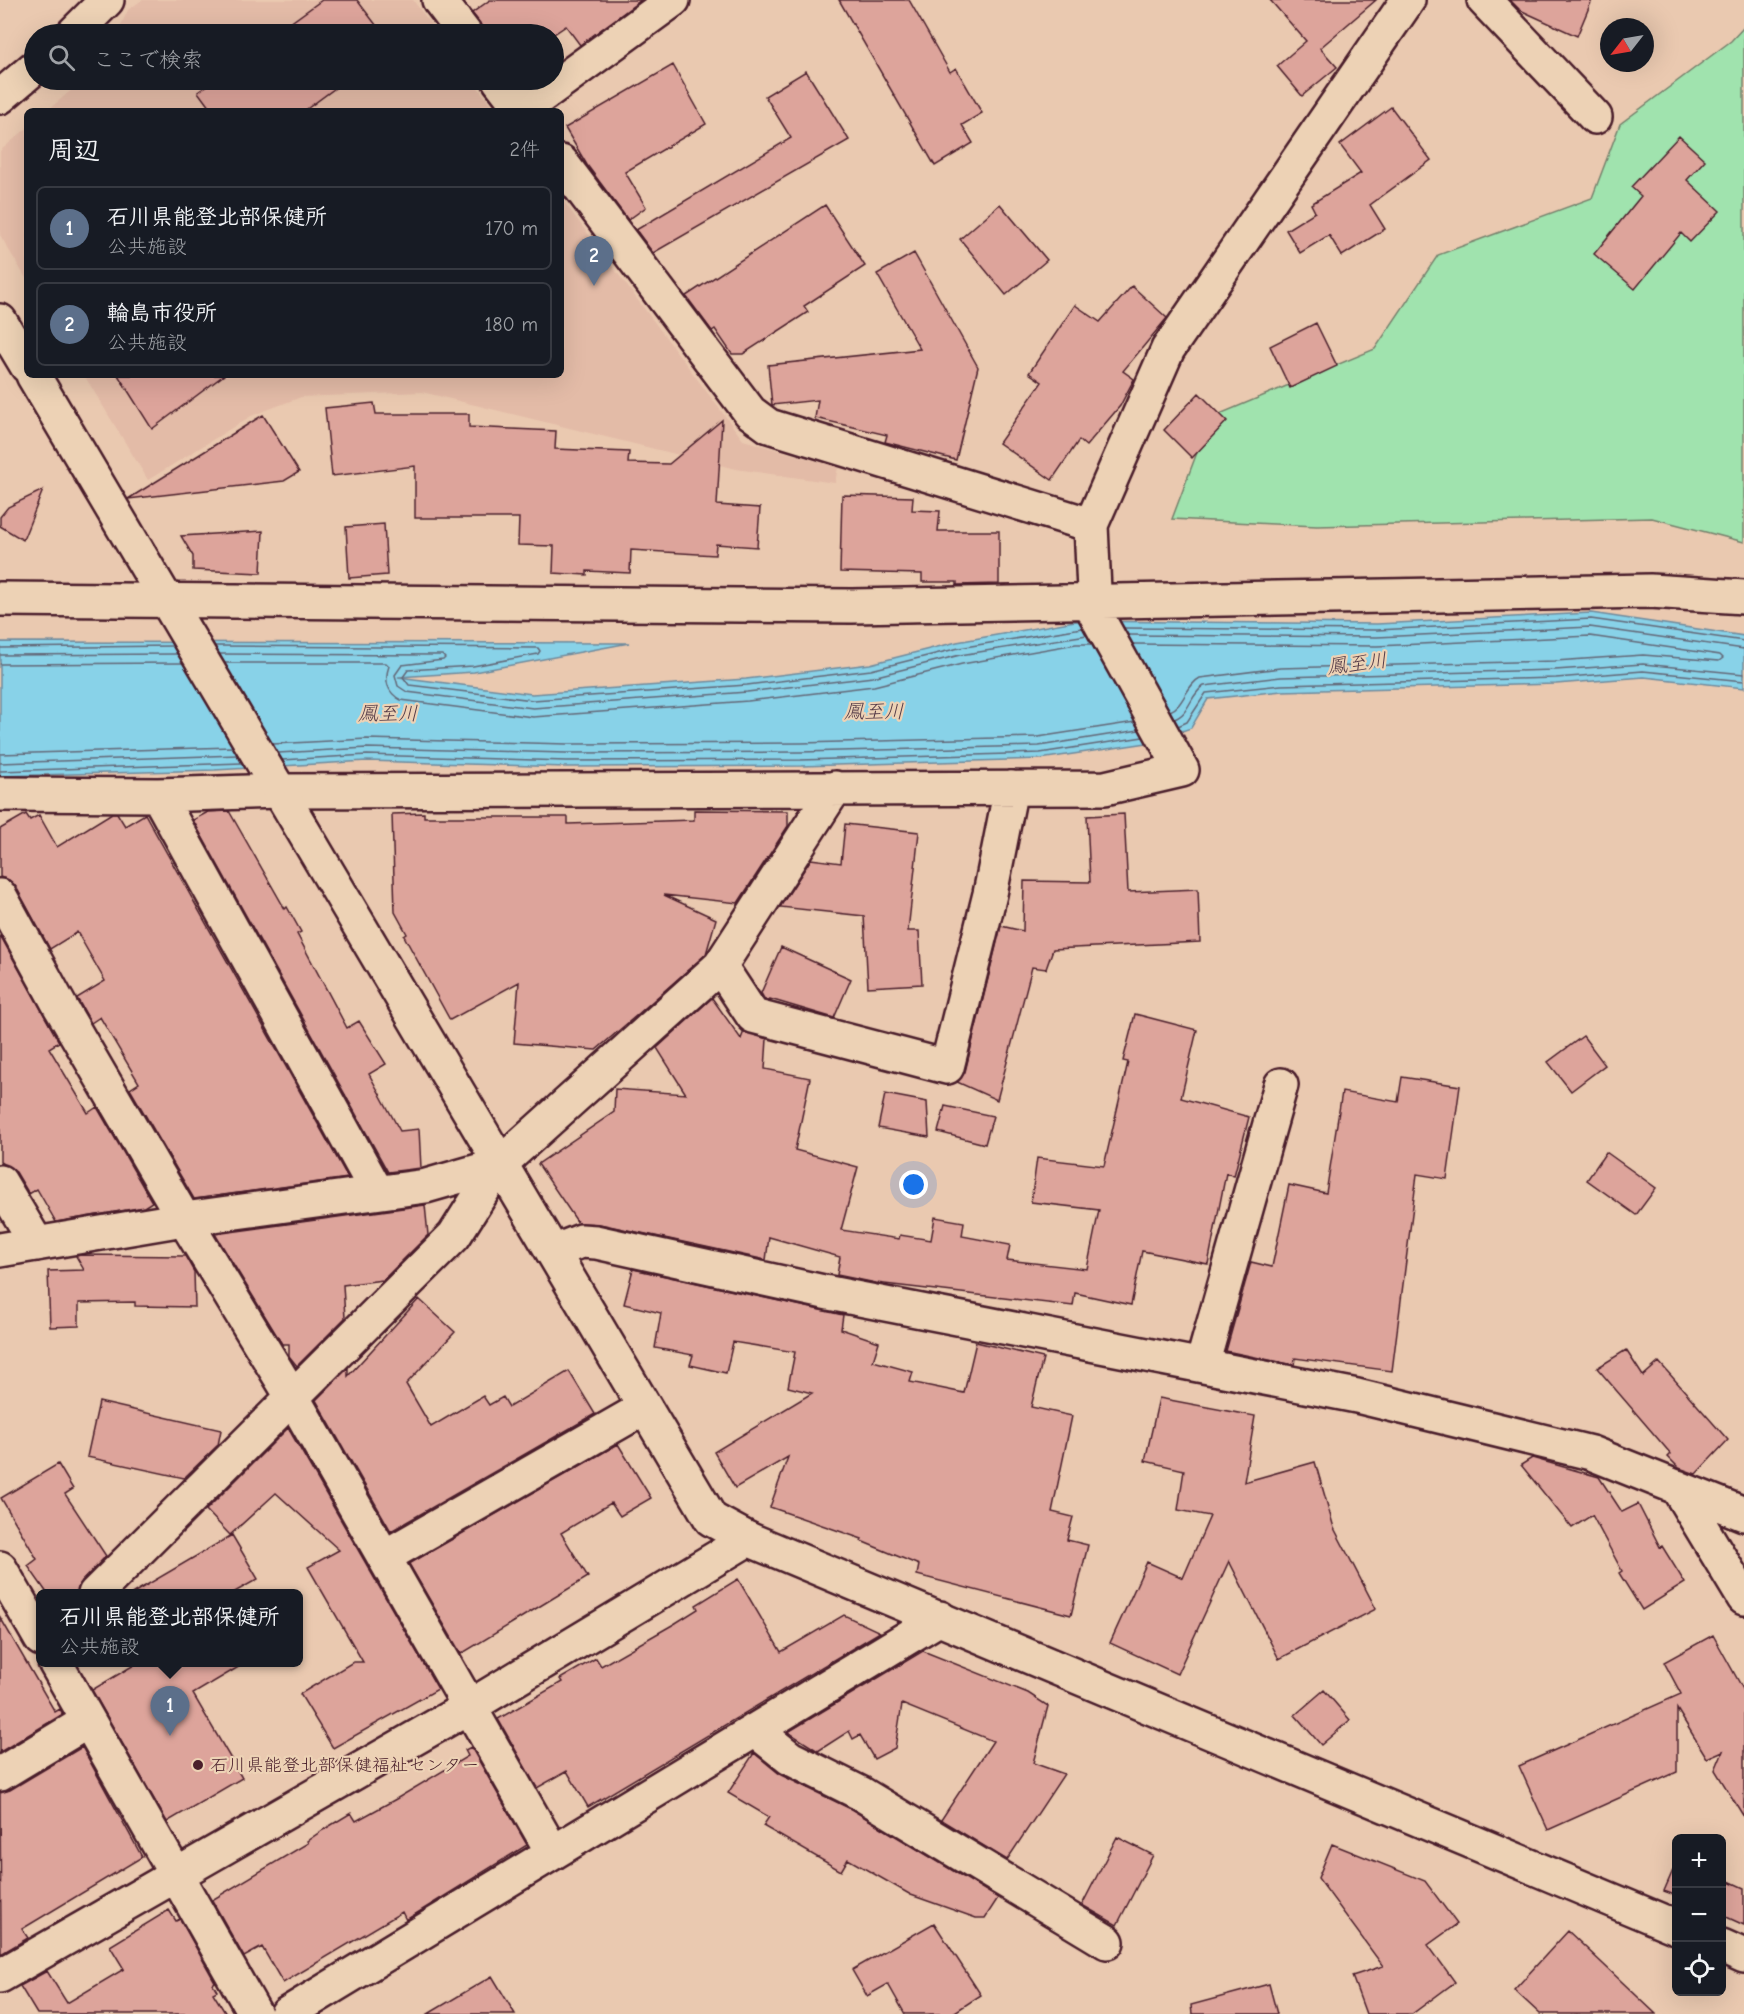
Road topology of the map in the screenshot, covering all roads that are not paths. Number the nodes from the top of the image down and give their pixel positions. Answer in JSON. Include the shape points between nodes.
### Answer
{"nodes":[{"id":1,"x":107,"y":0,"type":"edge"},
{"id":2,"x":439,"y":0,"type":"edge"},
{"id":3,"x":672,"y":0,"type":"edge"},
{"id":4,"x":1408,"y":0,"type":"edge"},
{"id":5,"x":1484,"y":0,"type":"edge"},
{"id":6,"x":83,"y":24,"type":"edge"},
{"id":7,"x":457,"y":24,"type":"edge"},
{"id":8,"x":24,"y":77,"type":"edge"},
{"id":9,"x":564,"y":80,"type":"edge"},
{"id":10,"x":506,"y":90,"type":"edge"},
{"id":11,"x":550,"y":90,"type":"edge"},
{"id":12,"x":0,"y":97,"type":"edge"},
{"id":13,"x":520,"y":108,"type":"edge"},
{"id":14,"x":526,"y":108,"type":"edge"},
{"id":15,"x":1595,"y":117,"type":"dead end"},
{"id":16,"x":564,"y":166,"type":"edge"},
{"id":17,"x":0,"y":321,"type":"edge"},
{"id":18,"x":24,"y":361,"type":"edge"},
{"id":19,"x":35,"y":378,"type":"edge"},
{"id":20,"x":1091,"y":525,"type":"junction"},
{"id":21,"x":1744,"y":597,"type":"edge"},
{"id":22,"x":0,"y":599,"type":"edge"},
{"id":23,"x":168,"y":601,"type":"junction"},
{"id":24,"x":1094,"y":607,"type":"junction"},
{"id":25,"x":834,"y":788,"type":"junction"},
{"id":26,"x":1011,"y":788,"type":"junction"},
{"id":27,"x":280,"y":791,"type":"junction"},
{"id":28,"x":0,"y":794,"type":"edge"},
{"id":29,"x":158,"y":795,"type":"junction"},
{"id":30,"x":0,"y":896,"type":"edge"},
{"id":31,"x":720,"y":966,"type":"junction"},
{"id":32,"x":1281,"y":1085,"type":"dead end"},
{"id":33,"x":499,"y":1165,"type":"junction"},
{"id":34,"x":0,"y":1182,"type":"edge"},
{"id":35,"x":376,"y":1190,"type":"junction"},
{"id":36,"x":184,"y":1219,"type":"junction"},
{"id":37,"x":37,"y":1244,"type":"junction"},
{"id":38,"x":0,"y":1250,"type":"edge"},
{"id":39,"x":553,"y":1252,"type":"junction"},
{"id":40,"x":1202,"y":1365,"type":"junction"},
{"id":41,"x":293,"y":1398,"type":"junction"},
{"id":42,"x":644,"y":1408,"type":"junction"},
{"id":43,"x":1677,"y":1487,"type":"junction"},
{"id":44,"x":1744,"y":1514,"type":"edge"},
{"id":45,"x":748,"y":1539,"type":"junction"},
{"id":46,"x":384,"y":1557,"type":"junction"},
{"id":47,"x":0,"y":1568,"type":"edge"},
{"id":48,"x":99,"y":1589,"type":"edge"},
{"id":49,"x":1744,"y":1598,"type":"edge"},
{"id":50,"x":940,"y":1618,"type":"junction"},
{"id":51,"x":36,"y":1630,"type":"edge"},
{"id":52,"x":58,"y":1667,"type":"edge"},
{"id":53,"x":469,"y":1707,"type":"junction"},
{"id":54,"x":88,"y":1721,"type":"junction"},
{"id":55,"x":755,"y":1730,"type":"junction"},
{"id":56,"x":0,"y":1774,"type":"edge"},
{"id":57,"x":553,"y":1853,"type":"junction"},
{"id":58,"x":174,"y":1874,"type":"junction"},
{"id":59,"x":1672,"y":1925,"type":"edge"},
{"id":60,"x":1107,"y":1942,"type":"dead end"},
{"id":61,"x":1726,"y":1948,"type":"edge"},
{"id":62,"x":1744,"y":1956,"type":"edge"},
{"id":63,"x":0,"y":1976,"type":"edge"},
{"id":64,"x":255,"y":2014,"type":"edge"},
{"id":65,"x":287,"y":2014,"type":"edge"}],
"edges":[{"from":1,"to":6,"type":"street"},
{"from":2,"to":7,"type":"street"},
{"from":3,"to":9,"type":"street"},
{"from":4,"to":20,"type":"street","via":[[1168,349]]},
{"from":5,"to":15,"type":"street"},
{"from":8,"to":12,"type":"street"},
{"from":10,"to":13,"type":"street"},
{"from":11,"to":14,"type":"street"},
{"from":16,"to":20,"type":"street","via":[[750,412],[769,426]]},
{"from":17,"to":18,"type":"street"},
{"from":19,"to":23,"type":"street"},
{"from":20,"to":24,"type":"street"},
{"from":21,"to":24,"type":"street","via":[[1650,591]]},
{"from":22,"to":23,"type":"street"},
{"from":23,"to":24,"type":"street"},
{"from":23,"to":27,"type":"street"},
{"from":24,"to":26,"type":"street","via":[[1182,770],[1105,788]]},
{"from":25,"to":26,"type":"street"},
{"from":25,"to":27,"type":"street"},
{"from":25,"to":31,"type":"street"},
{"from":26,"to":31,"type":"street","via":[[990,894],[947,1067],[753,1016]]},
{"from":27,"to":29,"type":"street"},
{"from":27,"to":33,"type":"street"},
{"from":28,"to":29,"type":"street"},
{"from":29,"to":35,"type":"street"},
{"from":30,"to":36,"type":"street"},
{"from":31,"to":33,"type":"street"},
{"from":32,"to":40,"type":"street"},
{"from":33,"to":35,"type":"street","via":[[426,1185]]},
{"from":33,"to":39,"type":"street"},
{"from":33,"to":41,"type":"street","via":[[454,1236]]},
{"from":34,"to":37,"type":"street"},
{"from":35,"to":36,"type":"street"},
{"from":36,"to":37,"type":"street"},
{"from":36,"to":41,"type":"street"},
{"from":37,"to":38,"type":"street"},
{"from":39,"to":40,"type":"street","via":[[581,1241],[596,1242],[824,1292]]},
{"from":39,"to":42,"type":"street"},
{"from":40,"to":43,"type":"street","via":[[1357,1396],[1591,1453]]},
{"from":41,"to":46,"type":"street"},
{"from":41,"to":48,"type":"street"},
{"from":42,"to":45,"type":"street","via":[[711,1519]]},
{"from":42,"to":46,"type":"street"},
{"from":43,"to":44,"type":"street"},
{"from":43,"to":49,"type":"street"},
{"from":45,"to":50,"type":"street"},
{"from":45,"to":53,"type":"street"},
{"from":46,"to":53,"type":"street"},
{"from":47,"to":51,"type":"street"},
{"from":50,"to":55,"type":"street"},
{"from":50,"to":59,"type":"street"},
{"from":52,"to":54,"type":"street"},
{"from":53,"to":57,"type":"street"},
{"from":53,"to":58,"type":"street"},
{"from":54,"to":56,"type":"street"},
{"from":54,"to":58,"type":"street"},
{"from":55,"to":57,"type":"street"},
{"from":55,"to":60,"type":"street","via":[[790,1758],[860,1792]]},
{"from":57,"to":65,"type":"street"},
{"from":58,"to":63,"type":"street"},
{"from":58,"to":64,"type":"street"},
{"from":61,"to":62,"type":"street"}]}
